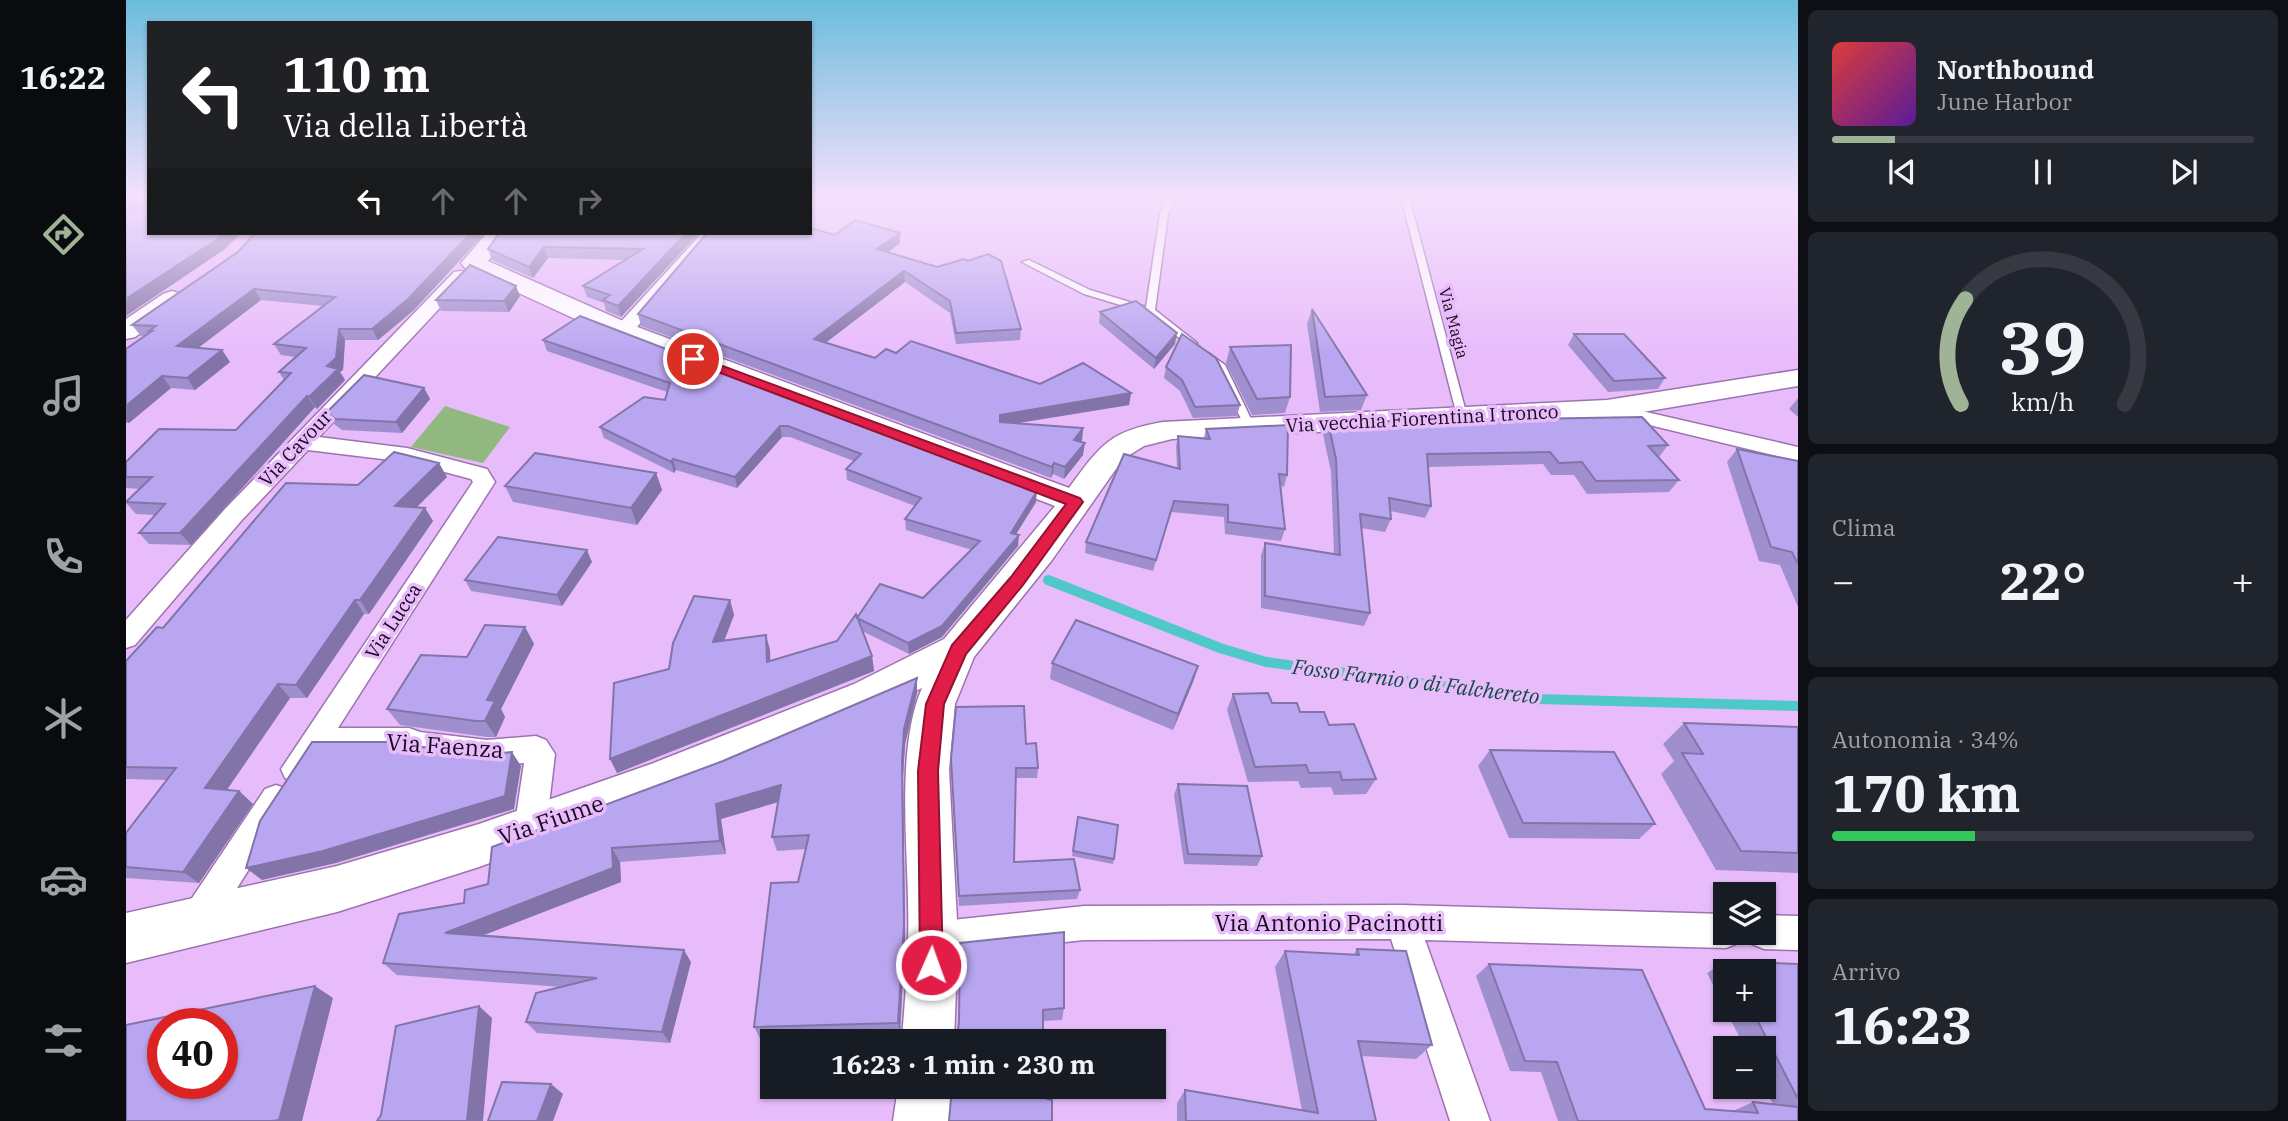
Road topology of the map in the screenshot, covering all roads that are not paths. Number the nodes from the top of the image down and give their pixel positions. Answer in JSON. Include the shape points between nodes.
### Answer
{"nodes":[{"id":1,"x":485,"y":249,"type":"edge"},
{"id":2,"x":696,"y":249,"type":"edge"},
{"id":3,"x":1159,"y":249,"type":"edge"},
{"id":4,"x":1419,"y":249,"type":"edge"},
{"id":5,"x":1026,"y":262,"type":"dead end"},
{"id":6,"x":473,"y":263,"type":"junction"},
{"id":7,"x":191,"y":286,"type":"edge"},
{"id":8,"x":1150,"y":311,"type":"junction"},
{"id":9,"x":126,"y":331,"type":"edge"},
{"id":10,"x":623,"y":331,"type":"junction"},
{"id":11,"x":1798,"y":378,"type":"edge"},
{"id":12,"x":1607,"y":409,"type":"junction"},
{"id":13,"x":1462,"y":416,"type":"junction"},
{"id":14,"x":1250,"y":427,"type":"junction"},
{"id":15,"x":301,"y":442,"type":"junction"},
{"id":16,"x":1798,"y":454,"type":"edge"},
{"id":17,"x":1075,"y":502,"type":"junction"},
{"id":18,"x":126,"y":638,"type":"edge"},
{"id":19,"x":958,"y":650,"type":"junction"},
{"id":20,"x":314,"y":741,"type":"junction"},
{"id":21,"x":530,"y":830,"type":"junction"},
{"id":22,"x":198,"y":919,"type":"junction"},
{"id":23,"x":1402,"y":922,"type":"junction"},
{"id":24,"x":1713,"y":931,"type":"edge"},
{"id":25,"x":1776,"y":932,"type":"edge"},
{"id":26,"x":1798,"y":933,"type":"edge"},
{"id":27,"x":126,"y":938,"type":"edge"},
{"id":28,"x":933,"y":939,"type":"junction"},
{"id":29,"x":929,"y":1029,"type":"edge"},
{"id":30,"x":924,"y":1099,"type":"edge"},
{"id":31,"x":921,"y":1121,"type":"edge"},
{"id":32,"x":1470,"y":1121,"type":"edge"}],
"edges":[{"from":1,"to":6,"type":"street","name":"Via Cavour"},
{"from":2,"to":10,"type":"street"},
{"from":3,"to":8,"type":"lane"},
{"from":4,"to":13,"type":"lane","name":"Via Magia"},
{"from":5,"to":8,"type":"lane","via":[[1087,292]]},
{"from":6,"to":10,"type":"street"},
{"from":6,"to":15,"type":"street","name":"Via Cavour"},
{"from":7,"to":9,"type":"street"},
{"from":8,"to":14,"type":"lane","via":[[1220,365]]},
{"from":10,"to":17,"type":"street"},
{"from":11,"to":12,"type":"street","name":"Via vecchia Fiorentina I tronco"},
{"from":12,"to":13,"type":"street","name":"Via vecchia Fiorentina I tronco"},
{"from":12,"to":16,"type":"street"},
{"from":13,"to":14,"type":"street","name":"Via vecchia Fiorentina I tronco"},
{"from":14,"to":17,"type":"street","name":"Via vecchia Fiorentina I tronco","via":[[1146,433],[1127,440],[1112,452]]},
{"from":15,"to":18,"type":"street","name":"Via Cavour"},
{"from":15,"to":20,"type":"street","name":"Via Lucca","via":[[407,455],[479,474],[484,482]]},
{"from":17,"to":19,"type":"street","name":"Via vecchia Fiorentina I tronco"},
{"from":19,"to":21,"type":"street","name":"Via Fiume","via":[[917,674]]},
{"from":19,"to":28,"type":"street","via":[[935,704],[928,771]]},
{"from":20,"to":21,"type":"street","name":"Via Faenza","via":[[409,740],[487,753],[536,749],[540,754]]},
{"from":20,"to":22,"type":"street","name":"Via Lucca"},
{"from":21,"to":22,"type":"street","name":"Via Fiume","via":[[336,889]]},
{"from":22,"to":27,"type":"street","name":"Via Fiume"},
{"from":23,"to":24,"type":"street","name":"Via Antonio Pacinotti"},
{"from":23,"to":28,"type":"street","name":"Via Antonio Pacinotti","via":[[1084,923]]},
{"from":23,"to":32,"type":"street"},
{"from":25,"to":26,"type":"street"},
{"from":28,"to":29,"type":"street"},
{"from":30,"to":31,"type":"street"}]}
